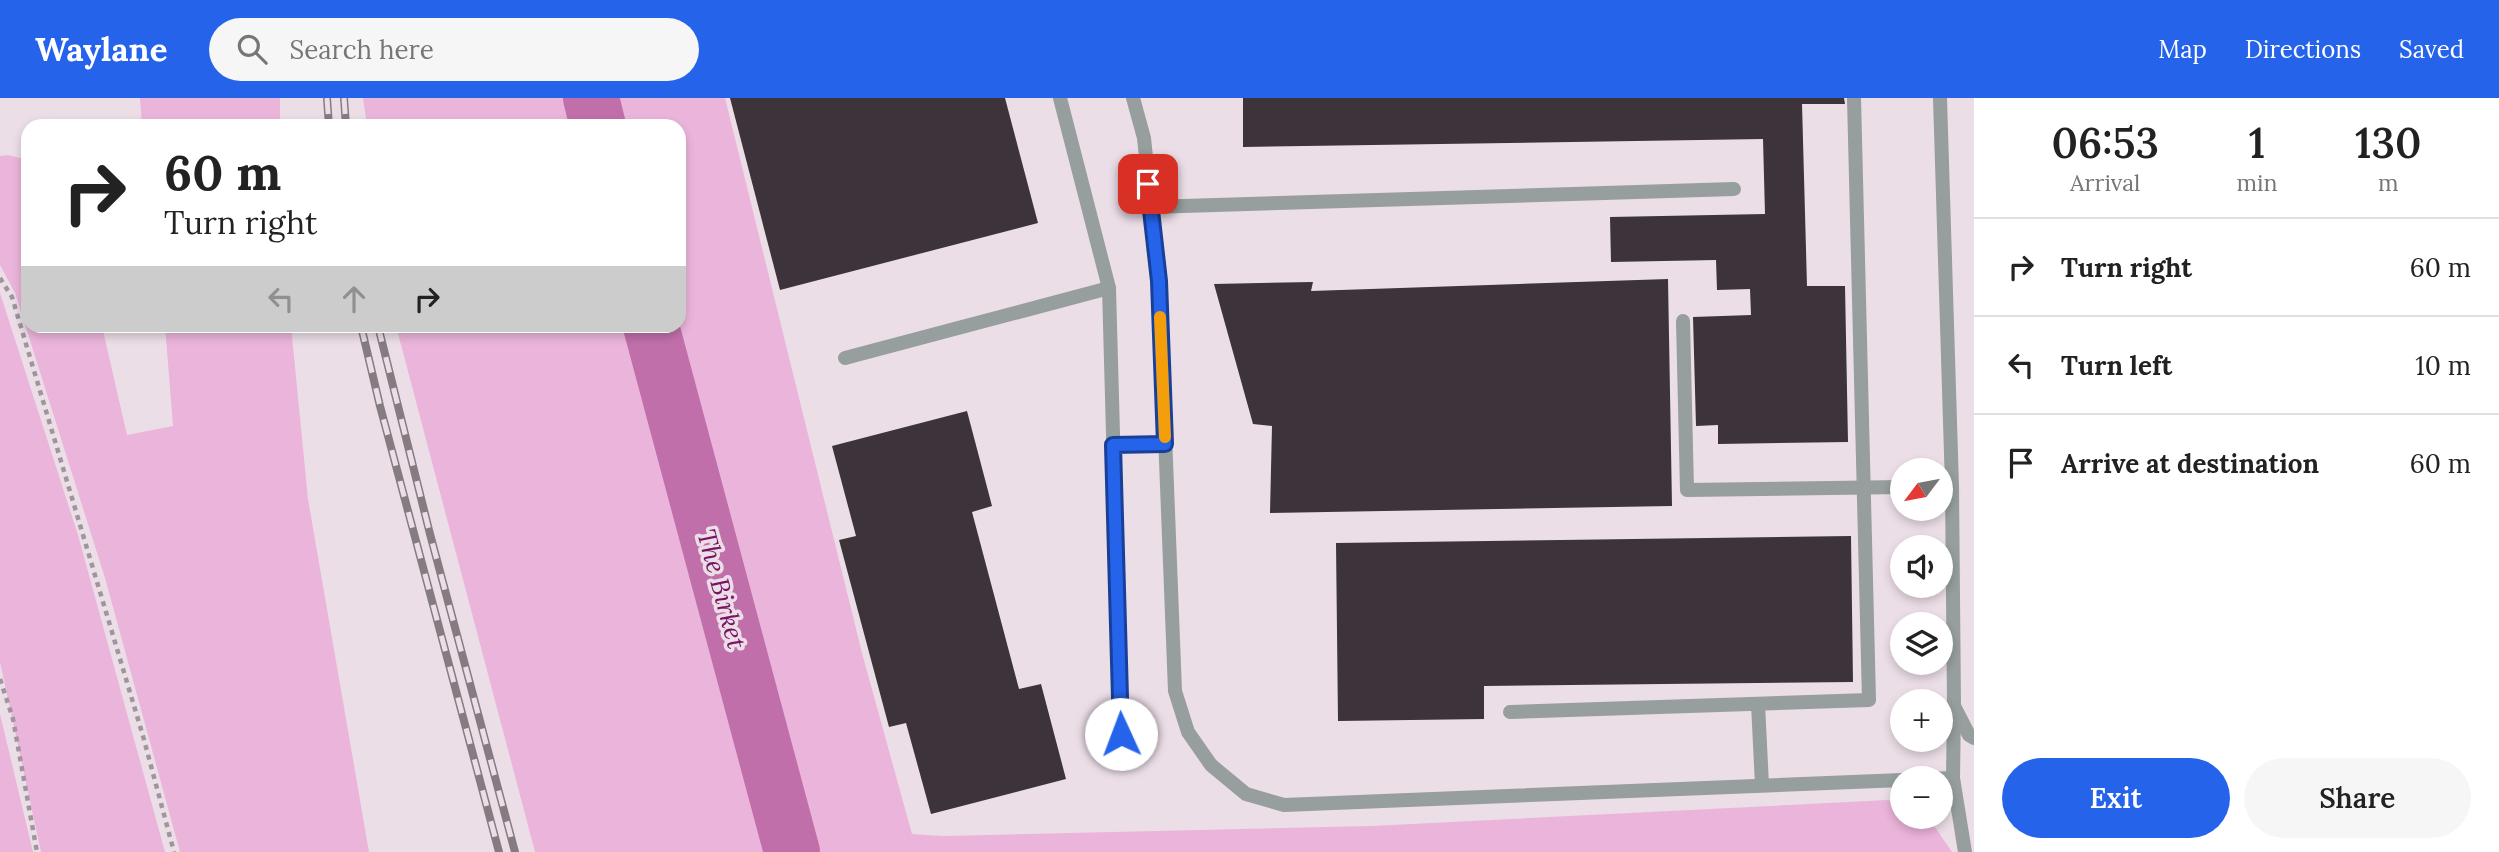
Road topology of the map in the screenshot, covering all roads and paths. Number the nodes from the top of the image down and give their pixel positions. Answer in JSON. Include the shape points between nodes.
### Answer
{"nodes":[{"id":1,"x":1060,"y":98,"type":"edge"},
{"id":2,"x":1133,"y":98,"type":"edge"},
{"id":3,"x":1854,"y":98,"type":"edge"},
{"id":4,"x":1940,"y":98,"type":"edge"},
{"id":5,"x":1734,"y":188,"type":"dead end"},
{"id":6,"x":1151,"y":207,"type":"junction"},
{"id":7,"x":0,"y":278,"type":"edge"},
{"id":8,"x":1109,"y":288,"type":"junction"},
{"id":9,"x":1683,"y":321,"type":"dead end"},
{"id":10,"x":21,"y":327,"type":"edge"},
{"id":11,"x":23,"y":333,"type":"edge"},
{"id":12,"x":845,"y":358,"type":"dead end"},
{"id":13,"x":1165,"y":444,"type":"junction"},
{"id":14,"x":1113,"y":445,"type":"junction"},
{"id":15,"x":1946,"y":458,"type":"edge"},
{"id":16,"x":1864,"y":486,"type":"junction"},
{"id":17,"x":1890,"y":486,"type":"edge"},
{"id":18,"x":1947,"y":522,"type":"edge"},
{"id":19,"x":0,"y":679,"type":"edge"},
{"id":20,"x":1758,"y":704,"type":"junction"},
{"id":21,"x":1954,"y":706,"type":"junction"},
{"id":22,"x":1510,"y":712,"type":"dead end"},
{"id":23,"x":1974,"y":738,"type":"edge"},
{"id":24,"x":1122,"y":761,"type":"dead end"},
{"id":25,"x":1953,"y":778,"type":"joint"},
{"id":26,"x":1890,"y":780,"type":"edge"},
{"id":27,"x":1762,"y":785,"type":"junction"},
{"id":28,"x":37,"y":852,"type":"edge"},
{"id":29,"x":174,"y":852,"type":"edge"},
{"id":30,"x":1965,"y":852,"type":"edge"}],
"edges":[{"from":1,"to":8,"type":"lane"},
{"from":2,"to":6,"type":"lane","via":[[1144,138]]},
{"from":3,"to":16,"type":"lane"},
{"from":4,"to":15,"type":"lane"},
{"from":5,"to":6,"type":"lane"},
{"from":6,"to":13,"type":"lane","via":[[1159,281]]},
{"from":7,"to":10,"type":"path"},
{"from":8,"to":12,"type":"lane"},
{"from":8,"to":14,"type":"lane"},
{"from":9,"to":16,"type":"lane","via":[[1687,490]]},
{"from":11,"to":29,"type":"path"},
{"from":13,"to":14,"type":"lane"},
{"from":13,"to":27,"type":"lane","via":[[1175,691],[1188,732],[1211,765],[1245,794],[1284,805]]},
{"from":14,"to":24,"type":"lane"},
{"from":16,"to":17,"type":"lane"},
{"from":16,"to":20,"type":"lane","via":[[1869,700]]},
{"from":18,"to":21,"type":"lane"},
{"from":19,"to":28,"type":"path","via":[[13,719]]},
{"from":20,"to":22,"type":"lane"},
{"from":20,"to":27,"type":"lane"},
{"from":21,"to":23,"type":"lane"},
{"from":21,"to":25,"type":"lane"},
{"from":25,"to":30,"type":"lane"},
{"from":26,"to":27,"type":"lane"}]}
